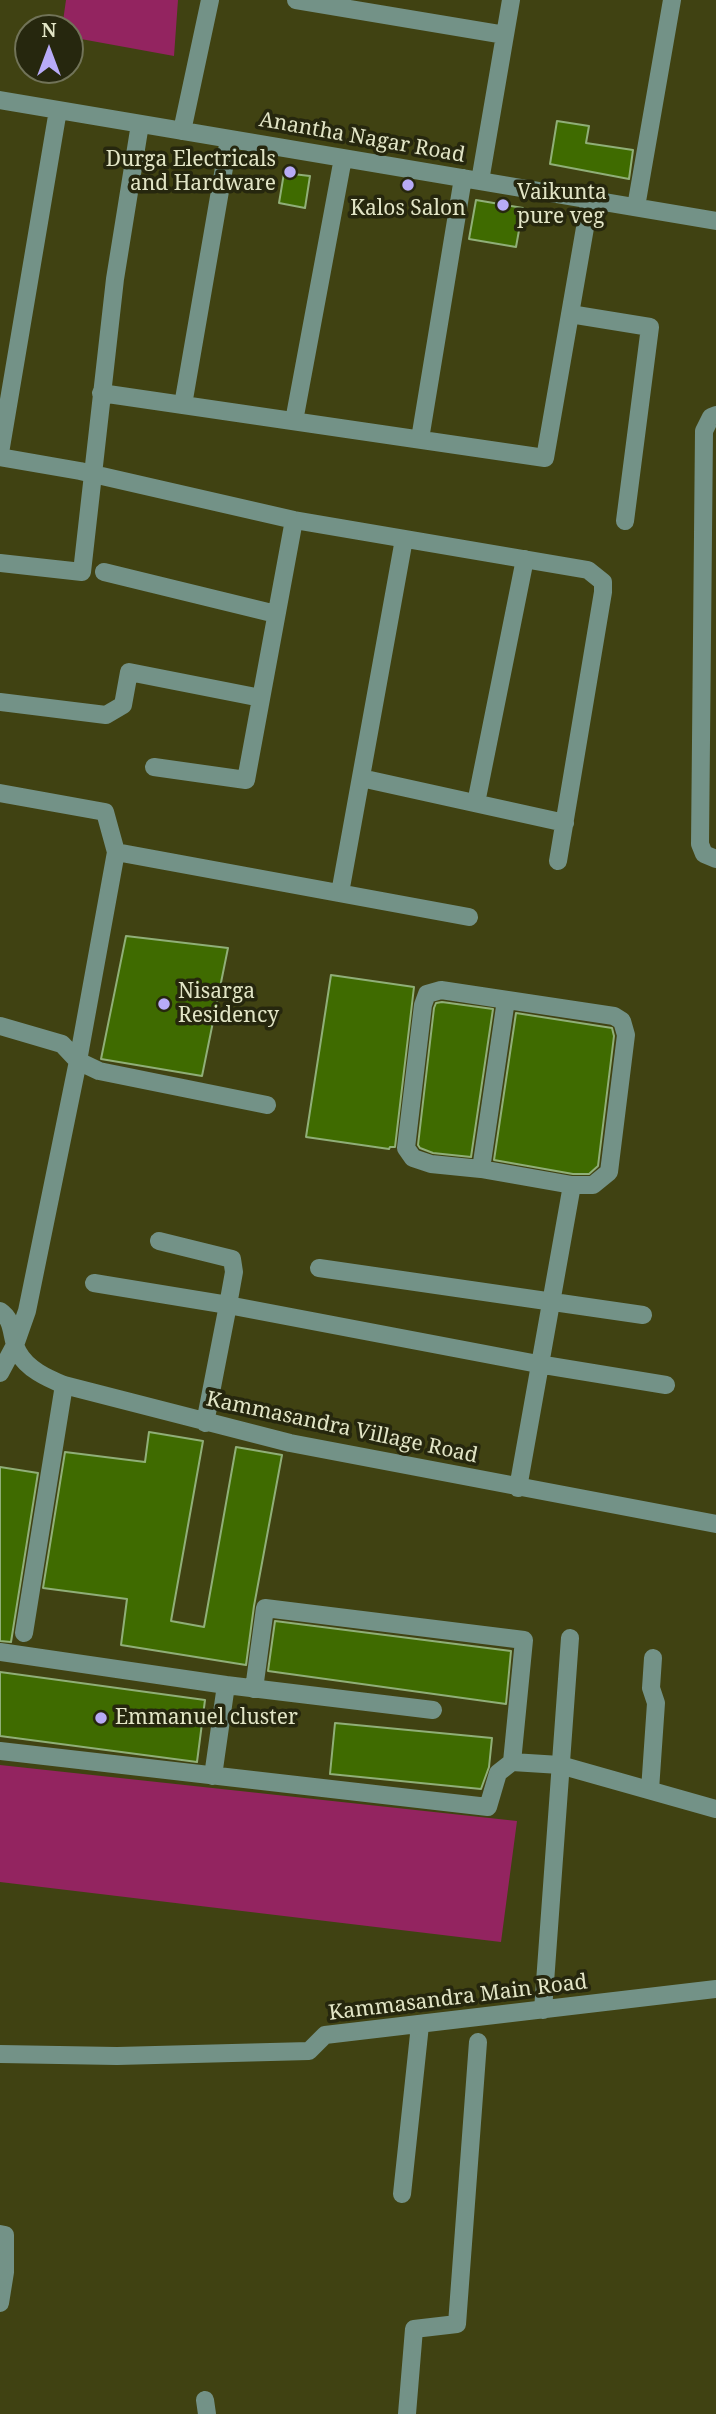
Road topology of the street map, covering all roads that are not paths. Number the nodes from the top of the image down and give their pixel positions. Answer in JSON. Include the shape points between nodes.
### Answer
{"nodes":[{"id":1,"x":210,"y":0,"type":"edge"},
{"id":2,"x":296,"y":0,"type":"edge"},
{"id":3,"x":511,"y":0,"type":"edge"},
{"id":4,"x":672,"y":0,"type":"edge"},
{"id":5,"x":373,"y":6,"type":"edge"},
{"id":6,"x":505,"y":35,"type":"junction"},
{"id":7,"x":0,"y":100,"type":"edge"},
{"id":8,"x":58,"y":110,"type":"junction"},
{"id":9,"x":140,"y":124,"type":"junction"},
{"id":10,"x":182,"y":131,"type":"junction"},
{"id":11,"x":229,"y":139,"type":"junction"},
{"id":12,"x":342,"y":158,"type":"junction"},
{"id":13,"x":472,"y":179,"type":"junction"},
{"id":14,"x":590,"y":200,"type":"junction"},
{"id":15,"x":636,"y":207,"type":"junction"},
{"id":16,"x":716,"y":221,"type":"edge"},
{"id":17,"x":570,"y":314,"type":"junction"},
{"id":18,"x":101,"y":393,"type":"junction"},
{"id":19,"x":183,"y":405,"type":"junction"},
{"id":20,"x":716,"y":415,"type":"edge"},
{"id":21,"x":294,"y":421,"type":"junction"},
{"id":22,"x":420,"y":439,"type":"junction"},
{"id":23,"x":0,"y":455,"type":"edge"},
{"id":24,"x":92,"y":474,"type":"junction"},
{"id":25,"x":294,"y":520,"type":"junction"},
{"id":26,"x":625,"y":521,"type":"dead end"},
{"id":27,"x":404,"y":538,"type":"junction"},
{"id":28,"x":525,"y":559,"type":"junction"},
{"id":29,"x":0,"y":563,"type":"edge"},
{"id":30,"x":104,"y":572,"type":"dead end"},
{"id":31,"x":276,"y":614,"type":"junction"},
{"id":32,"x":261,"y":698,"type":"junction"},
{"id":33,"x":0,"y":702,"type":"edge"},
{"id":34,"x":154,"y":767,"type":"dead end"},
{"id":35,"x":361,"y":778,"type":"junction"},
{"id":36,"x":0,"y":793,"type":"edge"},
{"id":37,"x":476,"y":803,"type":"junction"},
{"id":38,"x":565,"y":823,"type":"junction"},
{"id":39,"x":116,"y":852,"type":"junction"},
{"id":40,"x":716,"y":859,"type":"edge"},
{"id":41,"x":558,"y":861,"type":"dead end"},
{"id":42,"x":340,"y":892,"type":"junction"},
{"id":43,"x":469,"y":917,"type":"dead end"},
{"id":44,"x":506,"y":1000,"type":"junction"},
{"id":45,"x":0,"y":1026,"type":"edge"},
{"id":46,"x":78,"y":1061,"type":"junction"},
{"id":47,"x":267,"y":1105,"type":"dead end"},
{"id":48,"x":481,"y":1169,"type":"junction"},
{"id":49,"x":572,"y":1185,"type":"junction"},
{"id":50,"x":159,"y":1241,"type":"dead end"},
{"id":51,"x":319,"y":1268,"type":"dead end"},
{"id":52,"x":94,"y":1283,"type":"dead end"},
{"id":53,"x":550,"y":1301,"type":"junction"},
{"id":54,"x":228,"y":1305,"type":"junction"},
{"id":55,"x":0,"y":1311,"type":"edge"},
{"id":56,"x":643,"y":1315,"type":"dead end"},
{"id":57,"x":15,"y":1345,"type":"junction"},
{"id":58,"x":538,"y":1364,"type":"junction"},
{"id":59,"x":0,"y":1373,"type":"edge"},
{"id":60,"x":64,"y":1385,"type":"junction"},
{"id":61,"x":666,"y":1385,"type":"dead end"},
{"id":62,"x":205,"y":1423,"type":"junction"},
{"id":63,"x":518,"y":1488,"type":"junction"},
{"id":64,"x":716,"y":1524,"type":"edge"},
{"id":65,"x":24,"y":1633,"type":"dead end"},
{"id":66,"x":570,"y":1638,"type":"dead end"},
{"id":67,"x":0,"y":1652,"type":"edge"},
{"id":68,"x":653,"y":1658,"type":"dead end"},
{"id":69,"x":226,"y":1685,"type":"junction"},
{"id":70,"x":254,"y":1689,"type":"junction"},
{"id":71,"x":433,"y":1710,"type":"dead end"},
{"id":72,"x":0,"y":1751,"type":"edge"},
{"id":73,"x":512,"y":1762,"type":"junction"},
{"id":74,"x":560,"y":1765,"type":"junction"},
{"id":75,"x":213,"y":1776,"type":"junction"},
{"id":76,"x":650,"y":1790,"type":"junction"},
{"id":77,"x":716,"y":1809,"type":"edge"},
{"id":78,"x":716,"y":1989,"type":"edge"},
{"id":79,"x":543,"y":2010,"type":"junction"},
{"id":80,"x":420,"y":2025,"type":"junction"},
{"id":81,"x":478,"y":2042,"type":"dead end"},
{"id":82,"x":0,"y":2054,"type":"edge"},
{"id":83,"x":402,"y":2194,"type":"dead end"},
{"id":84,"x":0,"y":2234,"type":"edge"},
{"id":85,"x":0,"y":2303,"type":"edge"},
{"id":86,"x":407,"y":2414,"type":"edge"}],
"edges":[{"from":1,"to":10,"type":"street"},
{"from":2,"to":5,"type":"street"},
{"from":3,"to":6,"type":"street"},
{"from":4,"to":15,"type":"street"},
{"from":5,"to":6,"type":"street"},
{"from":6,"to":13,"type":"street"},
{"from":7,"to":8,"type":"street","name":"Anantha Nagar Road"},
{"from":8,"to":9,"type":"street","name":"Anantha Nagar Road"},
{"from":8,"to":23,"type":"street"},
{"from":9,"to":10,"type":"street","name":"Anantha Nagar Road"},
{"from":9,"to":18,"type":"street"},
{"from":10,"to":11,"type":"street","name":"Anantha Nagar Road"},
{"from":11,"to":12,"type":"street","name":"Anantha Nagar Road"},
{"from":11,"to":19,"type":"street"},
{"from":12,"to":13,"type":"street","name":"Anantha Nagar Road"},
{"from":12,"to":21,"type":"street"},
{"from":13,"to":14,"type":"street","name":"Anantha Nagar Road"},
{"from":13,"to":22,"type":"street"},
{"from":14,"to":15,"type":"street","name":"Anantha Nagar Road"},
{"from":14,"to":17,"type":"street"},
{"from":15,"to":16,"type":"street","name":"Anantha Nagar Road"},
{"from":17,"to":22,"type":"street","via":[[545,458]]},
{"from":17,"to":26,"type":"street","via":[[650,327]]},
{"from":18,"to":19,"type":"street"},
{"from":18,"to":24,"type":"street"},
{"from":19,"to":21,"type":"street"},
{"from":20,"to":40,"type":"street","via":[[704,430],[700,844],[704,854]]},
{"from":21,"to":22,"type":"street"},
{"from":23,"to":24,"type":"street"},
{"from":24,"to":25,"type":"street"},
{"from":24,"to":29,"type":"street","via":[[82,572]]},
{"from":25,"to":27,"type":"street"},
{"from":25,"to":31,"type":"street"},
{"from":27,"to":28,"type":"street"},
{"from":27,"to":35,"type":"street"},
{"from":28,"to":37,"type":"street"},
{"from":28,"to":38,"type":"street","via":[[588,570],[603,582]]},
{"from":30,"to":31,"type":"street"},
{"from":31,"to":32,"type":"street"},
{"from":32,"to":33,"type":"street","via":[[129,672],[124,705],[106,715]]},
{"from":32,"to":34,"type":"street","via":[[246,780]]},
{"from":35,"to":37,"type":"street"},
{"from":35,"to":42,"type":"street"},
{"from":36,"to":39,"type":"street","via":[[105,812]]},
{"from":37,"to":38,"type":"street"},
{"from":38,"to":41,"type":"street"},
{"from":39,"to":42,"type":"street"},
{"from":39,"to":46,"type":"street"},
{"from":42,"to":43,"type":"street"},
{"from":44,"to":48,"type":"street"},
{"from":44,"to":48,"type":"street","via":[[441,990],[427,994],[423,1005],[406,1148],[413,1158],[431,1164]]},
{"from":44,"to":49,"type":"street","via":[[622,1020],[626,1035],[609,1172],[593,1185]]},
{"from":45,"to":46,"type":"street","via":[[62,1044]]},
{"from":46,"to":47,"type":"street","via":[[99,1071]]},
{"from":46,"to":57,"type":"street","via":[[27,1311]]},
{"from":48,"to":49,"type":"street"},
{"from":49,"to":53,"type":"street"},
{"from":50,"to":54,"type":"street","via":[[232,1259]]},
{"from":51,"to":53,"type":"street"},
{"from":52,"to":54,"type":"street"},
{"from":53,"to":56,"type":"street"},
{"from":53,"to":58,"type":"street"},
{"from":54,"to":58,"type":"street"},
{"from":54,"to":62,"type":"street"},
{"from":55,"to":57,"type":"street","name":"Kammasandra Village Road","via":[[11,1321]]},
{"from":57,"to":59,"type":"street"},
{"from":57,"to":60,"type":"street","name":"Kammasandra Village Road","via":[[32,1368]]},
{"from":58,"to":61,"type":"street"},
{"from":58,"to":63,"type":"street"},
{"from":60,"to":62,"type":"street","name":"Kammasandra Village Road"},
{"from":60,"to":65,"type":"street"},
{"from":62,"to":63,"type":"street","name":"Kammasandra Village Road"},
{"from":63,"to":64,"type":"street","name":"Kammasandra Village Road"},
{"from":66,"to":74,"type":"street"},
{"from":67,"to":69,"type":"street"},
{"from":68,"to":76,"type":"street","via":[[651,1688],[656,1703]]},
{"from":69,"to":70,"type":"street"},
{"from":69,"to":75,"type":"street"},
{"from":70,"to":71,"type":"street"},
{"from":70,"to":73,"type":"street","via":[[265,1608],[524,1640]]},
{"from":72,"to":75,"type":"street"},
{"from":73,"to":74,"type":"street"},
{"from":73,"to":75,"type":"street","via":[[498,1773],[488,1807]]},
{"from":74,"to":76,"type":"street"},
{"from":74,"to":79,"type":"street"},
{"from":76,"to":77,"type":"street"},
{"from":78,"to":79,"type":"street","name":"Kammasandra Main Road"},
{"from":79,"to":80,"type":"street","name":"Kammasandra Main Road"},
{"from":80,"to":82,"type":"street","name":"Kammasandra Main Road","via":[[325,2035],[309,2051]]},
{"from":80,"to":83,"type":"street"},
{"from":81,"to":86,"type":"street","via":[[457,2324],[414,2329]]},
{"from":84,"to":85,"type":"street","via":[[5,2235]]}]}
